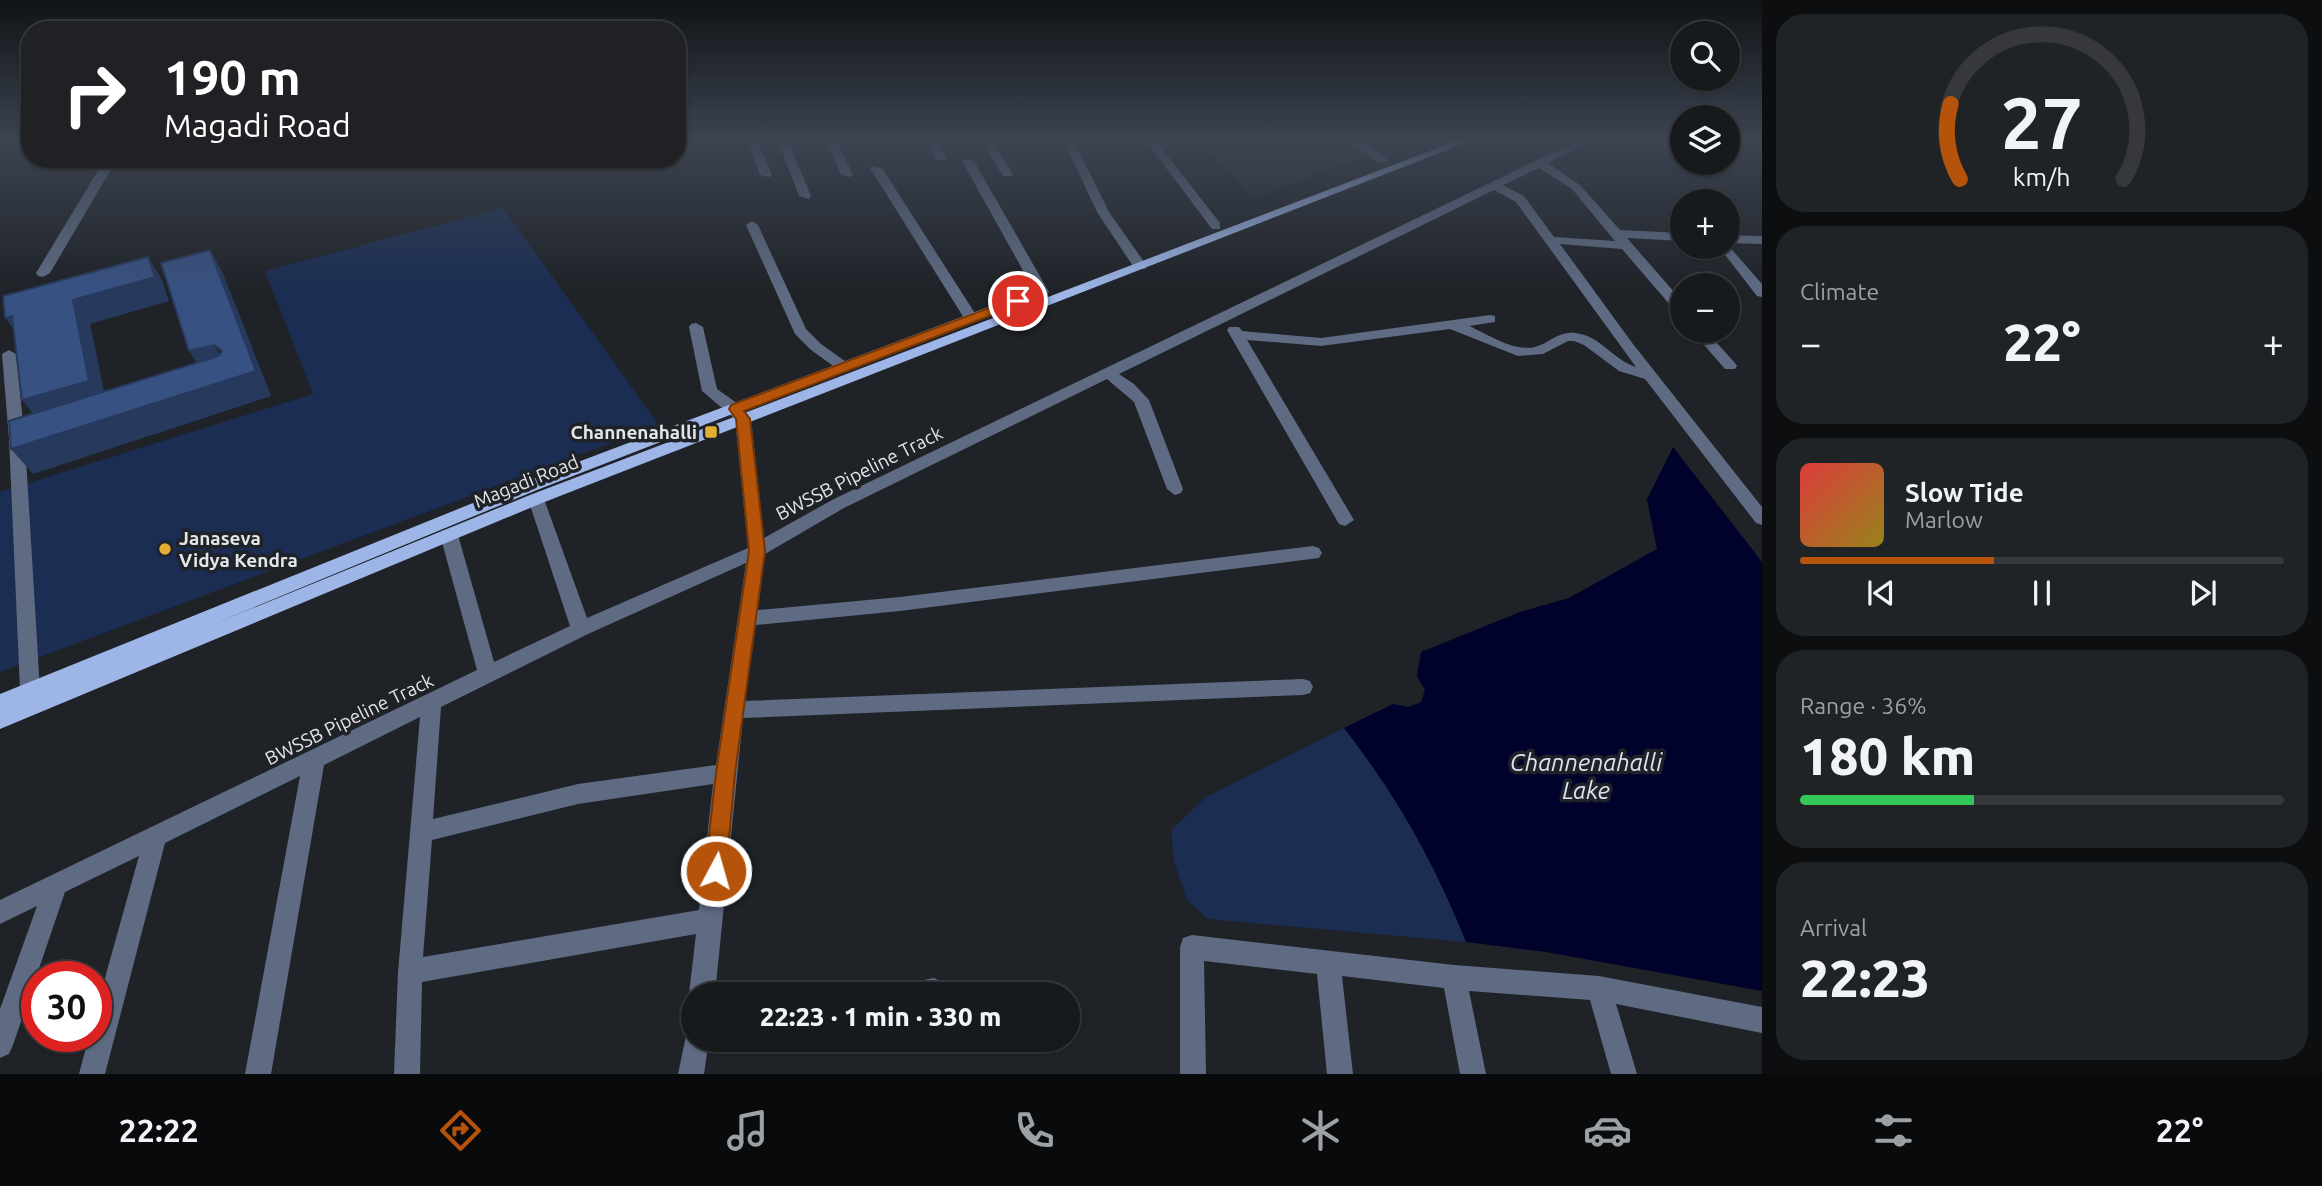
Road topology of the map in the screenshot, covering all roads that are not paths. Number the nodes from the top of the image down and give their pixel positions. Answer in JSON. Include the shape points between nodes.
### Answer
{"nodes":[{"id":1,"x":91,"y":191,"type":"edge"},
{"id":2,"x":803,"y":191,"type":"edge"},
{"id":3,"x":891,"y":191,"type":"edge"},
{"id":4,"x":985,"y":191,"type":"edge"},
{"id":5,"x":1093,"y":191,"type":"edge"},
{"id":6,"x":1189,"y":191,"type":"edge"},
{"id":7,"x":1306,"y":191,"type":"edge"},
{"id":8,"x":1329,"y":191,"type":"edge"},
{"id":9,"x":1481,"y":191,"type":"edge"},
{"id":10,"x":1505,"y":191,"type":"edge"},
{"id":11,"x":1579,"y":191,"type":"edge"},
{"id":12,"x":805,"y":196,"type":"dead end"},
{"id":13,"x":752,"y":226,"type":"dead end"},
{"id":14,"x":1216,"y":226,"type":"junction"},
{"id":15,"x":1616,"y":234,"type":"junction"},
{"id":16,"x":1670,"y":236,"type":"edge"},
{"id":17,"x":1740,"y":239,"type":"edge"},
{"id":18,"x":1549,"y":240,"type":"junction"},
{"id":19,"x":1762,"y":240,"type":"edge"},
{"id":20,"x":1625,"y":244,"type":"junction"},
{"id":21,"x":1735,"y":259,"type":"edge"},
{"id":22,"x":1137,"y":262,"type":"junction"},
{"id":23,"x":43,"y":273,"type":"dead end"},
{"id":24,"x":1042,"y":292,"type":"junction"},
{"id":25,"x":1762,"y":293,"type":"edge"},
{"id":26,"x":1670,"y":296,"type":"edge"},
{"id":27,"x":1226,"y":316,"type":"junction"},
{"id":28,"x":971,"y":318,"type":"junction"},
{"id":29,"x":1490,"y":319,"type":"dead end"},
{"id":30,"x":1453,"y":324,"type":"junction"},
{"id":31,"x":696,"y":327,"type":"dead end"},
{"id":32,"x":1237,"y":335,"type":"junction"},
{"id":33,"x":1710,"y":343,"type":"edge"},
{"id":34,"x":9,"y":354,"type":"dead end"},
{"id":35,"x":1730,"y":366,"type":"dead end"},
{"id":36,"x":844,"y":367,"type":"junction"},
{"id":37,"x":1108,"y":373,"type":"junction"},
{"id":38,"x":1650,"y":376,"type":"junction"},
{"id":39,"x":739,"y":414,"type":"junction"},
{"id":40,"x":1175,"y":489,"type":"dead end"},
{"id":41,"x":536,"y":499,"type":"junction"},
{"id":42,"x":1762,"y":519,"type":"edge"},
{"id":43,"x":1345,"y":520,"type":"dead end"},
{"id":44,"x":449,"y":535,"type":"junction"},
{"id":45,"x":757,"y":551,"type":"junction"},
{"id":46,"x":1313,"y":553,"type":"dead end"},
{"id":47,"x":747,"y":618,"type":"junction"},
{"id":48,"x":581,"y":629,"type":"junction"},
{"id":49,"x":488,"y":675,"type":"junction"},
{"id":50,"x":1303,"y":687,"type":"dead end"},
{"id":51,"x":30,"y":690,"type":"junction"},
{"id":52,"x":0,"y":702,"type":"edge"},
{"id":53,"x":431,"y":702,"type":"junction"},
{"id":54,"x":734,"y":710,"type":"junction"},
{"id":55,"x":0,"y":720,"type":"edge"},
{"id":56,"x":314,"y":759,"type":"junction"},
{"id":57,"x":725,"y":773,"type":"junction"},
{"id":58,"x":422,"y":832,"type":"junction"},
{"id":59,"x":155,"y":837,"type":"junction"},
{"id":60,"x":56,"y":885,"type":"junction"},
{"id":61,"x":0,"y":912,"type":"edge"},
{"id":62,"x":711,"y":920,"type":"junction"},
{"id":63,"x":1328,"y":962,"type":"junction"},
{"id":64,"x":410,"y":972,"type":"junction"},
{"id":65,"x":1454,"y":977,"type":"junction"},
{"id":66,"x":703,"y":982,"type":"edge"},
{"id":67,"x":1599,"y":988,"type":"junction"},
{"id":68,"x":1762,"y":1020,"type":"edge"},
{"id":69,"x":0,"y":1045,"type":"edge"},
{"id":70,"x":694,"y":1052,"type":"edge"},
{"id":71,"x":92,"y":1074,"type":"edge"},
{"id":72,"x":258,"y":1074,"type":"edge"},
{"id":73,"x":407,"y":1074,"type":"edge"},
{"id":74,"x":691,"y":1074,"type":"edge"},
{"id":75,"x":1194,"y":1074,"type":"edge"},
{"id":76,"x":1339,"y":1074,"type":"edge"},
{"id":77,"x":1473,"y":1074,"type":"edge"},
{"id":78,"x":1624,"y":1074,"type":"edge"}],
"edges":[{"from":1,"to":23,"type":"street"},
{"from":2,"to":12,"type":"street"},
{"from":3,"to":28,"type":"street"},
{"from":4,"to":24,"type":"street"},
{"from":5,"to":22,"type":"street"},
{"from":6,"to":14,"type":"street"},
{"from":7,"to":14,"type":"main road","name":"Magadi Road"},
{"from":8,"to":22,"type":"main road","name":"Magadi Road"},
{"from":9,"to":27,"type":"street","name":"BWSSB Pipeline Track"},
{"from":10,"to":18,"type":"street","via":[[1520,200]]},
{"from":11,"to":15,"type":"street"},
{"from":13,"to":36,"type":"street","via":[[800,331]]},
{"from":14,"to":22,"type":"main road","name":"Magadi Road"},
{"from":15,"to":16,"type":"street"},
{"from":15,"to":20,"type":"street"},
{"from":17,"to":19,"type":"street"},
{"from":18,"to":20,"type":"street"},
{"from":18,"to":38,"type":"street"},
{"from":20,"to":26,"type":"street"},
{"from":21,"to":25,"type":"street"},
{"from":22,"to":24,"type":"main road","name":"Magadi Road"},
{"from":22,"to":39,"type":"main road","name":"Magadi Road"},
{"from":24,"to":28,"type":"main road","name":"Magadi Road"},
{"from":27,"to":32,"type":"street"},
{"from":27,"to":37,"type":"street","name":"BWSSB Pipeline Track"},
{"from":28,"to":36,"type":"main road","name":"Magadi Road"},
{"from":29,"to":30,"type":"street"},
{"from":30,"to":32,"type":"street","via":[[1321,342]]},
{"from":30,"to":38,"type":"street","via":[[1518,352],[1538,351],[1565,337],[1576,337],[1624,368]]},
{"from":31,"to":39,"type":"street","via":[[710,391]]},
{"from":32,"to":43,"type":"street"},
{"from":33,"to":35,"type":"street"},
{"from":34,"to":51,"type":"street","via":[[22,440]]},
{"from":36,"to":39,"type":"main road","name":"Magadi Road"},
{"from":37,"to":40,"type":"street","via":[[1141,400]]},
{"from":37,"to":45,"type":"street","name":"BWSSB Pipeline Track","via":[[838,504]]},
{"from":38,"to":42,"type":"street"},
{"from":39,"to":41,"type":"main road","name":"Magadi Road"},
{"from":39,"to":45,"type":"street"},
{"from":39,"to":51,"type":"main road","name":"Magadi Road","via":[[519,491]]},
{"from":41,"to":44,"type":"main road","name":"Magadi Road"},
{"from":41,"to":48,"type":"street"},
{"from":44,"to":49,"type":"street"},
{"from":44,"to":55,"type":"main road","name":"Magadi Road"},
{"from":45,"to":47,"type":"street"},
{"from":45,"to":48,"type":"street","name":"BWSSB Pipeline Track"},
{"from":46,"to":47,"type":"street","via":[[900,604]]},
{"from":47,"to":54,"type":"street"},
{"from":48,"to":49,"type":"street","name":"BWSSB Pipeline Track"},
{"from":49,"to":53,"type":"street","name":"BWSSB Pipeline Track"},
{"from":50,"to":54,"type":"street"},
{"from":51,"to":52,"type":"main road","name":"Magadi Road"},
{"from":53,"to":56,"type":"street","name":"BWSSB Pipeline Track"},
{"from":53,"to":58,"type":"street"},
{"from":54,"to":57,"type":"street"},
{"from":56,"to":59,"type":"street","name":"BWSSB Pipeline Track"},
{"from":56,"to":72,"type":"street"},
{"from":57,"to":58,"type":"street","via":[[579,794]]},
{"from":57,"to":62,"type":"street"},
{"from":58,"to":64,"type":"street"},
{"from":59,"to":60,"type":"street","name":"BWSSB Pipeline Track"},
{"from":59,"to":71,"type":"street"},
{"from":60,"to":61,"type":"street","name":"BWSSB Pipeline Track"},
{"from":60,"to":69,"type":"street"},
{"from":62,"to":64,"type":"street"},
{"from":62,"to":66,"type":"street"},
{"from":63,"to":65,"type":"street"},
{"from":63,"to":75,"type":"street","via":[[1192,947]]},
{"from":63,"to":76,"type":"street"},
{"from":64,"to":73,"type":"street"},
{"from":65,"to":67,"type":"street"},
{"from":65,"to":77,"type":"street"},
{"from":67,"to":68,"type":"street"},
{"from":67,"to":78,"type":"street"},
{"from":70,"to":74,"type":"street"}]}
